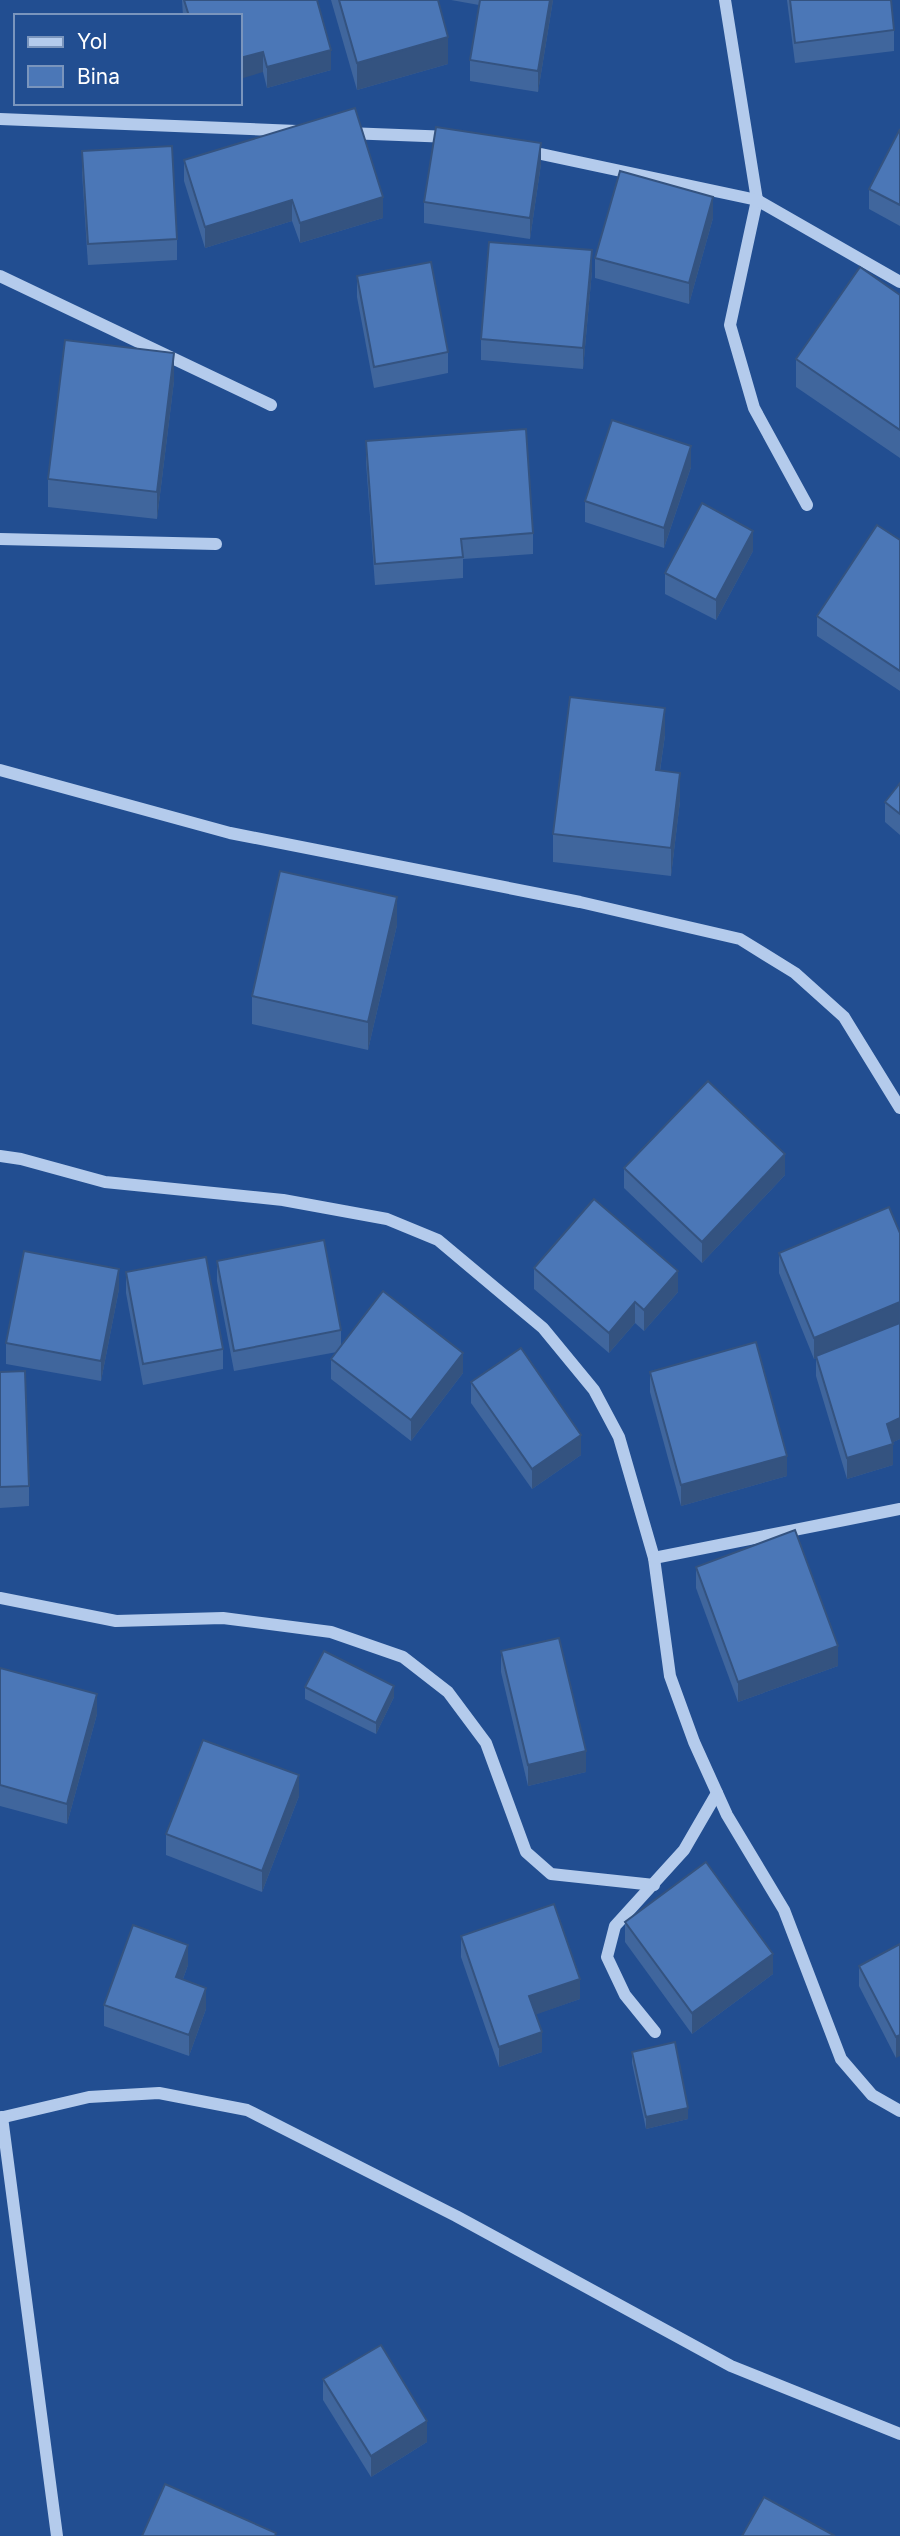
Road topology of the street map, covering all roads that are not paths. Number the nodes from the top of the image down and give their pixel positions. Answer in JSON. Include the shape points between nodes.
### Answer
{"nodes":[{"id":1,"x":725,"y":0,"type":"edge"},
{"id":2,"x":0,"y":119,"type":"edge"},
{"id":3,"x":461,"y":137,"type":"edge"},
{"id":4,"x":515,"y":148,"type":"edge"},
{"id":5,"x":757,"y":200,"type":"junction"},
{"id":6,"x":0,"y":276,"type":"edge"},
{"id":7,"x":900,"y":282,"type":"edge"},
{"id":8,"x":271,"y":405,"type":"dead end"},
{"id":9,"x":807,"y":505,"type":"dead end"},
{"id":10,"x":0,"y":539,"type":"edge"},
{"id":11,"x":216,"y":544,"type":"dead end"},
{"id":12,"x":0,"y":770,"type":"edge"},
{"id":13,"x":900,"y":1108,"type":"edge"},
{"id":14,"x":0,"y":1156,"type":"edge"},
{"id":15,"x":900,"y":1509,"type":"edge"},
{"id":16,"x":654,"y":1559,"type":"junction"},
{"id":17,"x":0,"y":1598,"type":"edge"},
{"id":18,"x":717,"y":1793,"type":"junction"},
{"id":19,"x":654,"y":1885,"type":"junction"},
{"id":20,"x":655,"y":2032,"type":"dead end"},
{"id":21,"x":900,"y":2111,"type":"edge"},
{"id":22,"x":1,"y":2118,"type":"edge"},
{"id":23,"x":900,"y":2434,"type":"edge"},
{"id":24,"x":57,"y":2536,"type":"edge"}],
"edges":[{"from":1,"to":5,"type":"street"},
{"from":2,"to":3,"type":"street"},
{"from":4,"to":5,"type":"street"},
{"from":5,"to":7,"type":"street"},
{"from":5,"to":9,"type":"street","via":[[730,324],[754,408]]},
{"from":6,"to":8,"type":"street"},
{"from":10,"to":11,"type":"street"},
{"from":12,"to":13,"type":"street","via":[[230,833],[580,902],[740,939],[795,973],[844,1017]]},
{"from":14,"to":16,"type":"street","via":[[105,1182],[283,1200],[387,1219],[438,1240],[543,1328],[594,1390],[619,1437]]},
{"from":15,"to":16,"type":"street"},
{"from":16,"to":18,"type":"street","via":[[670,1676]]},
{"from":17,"to":19,"type":"street","via":[[116,1621],[223,1618],[331,1632],[403,1657],[448,1692],[486,1743],[526,1852],[551,1874]]},
{"from":18,"to":19,"type":"street","via":[[684,1850]]},
{"from":18,"to":21,"type":"street","via":[[784,1910],[841,2059],[872,2095]]},
{"from":19,"to":20,"type":"street","via":[[615,1926],[607,1957],[625,1995]]},
{"from":22,"to":23,"type":"street","via":[[89,2097],[159,2093],[247,2110],[456,2216],[732,2366]]},
{"from":22,"to":24,"type":"street"}]}
